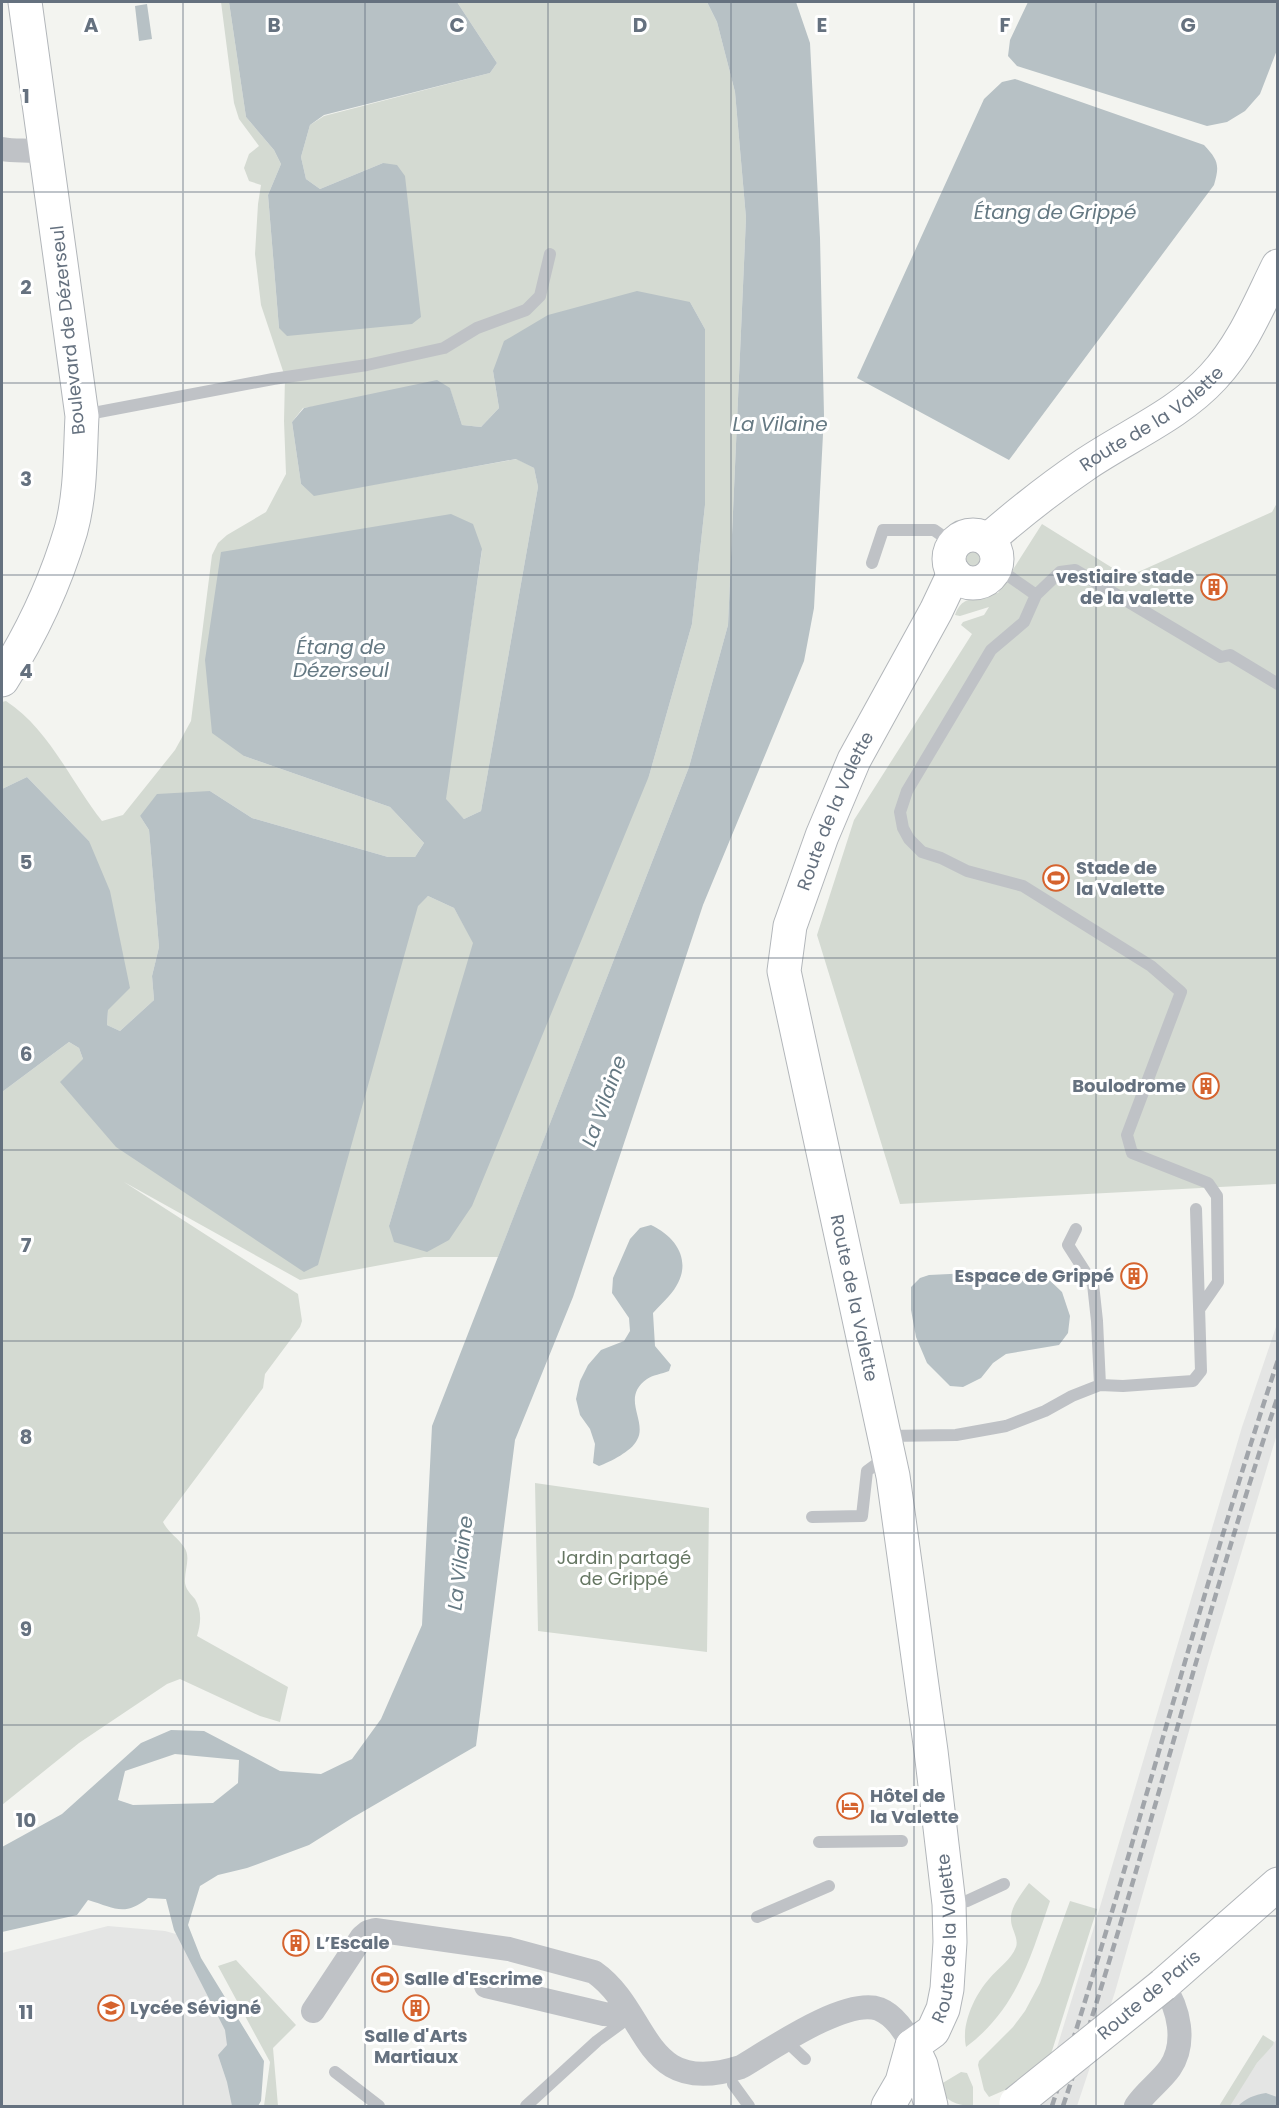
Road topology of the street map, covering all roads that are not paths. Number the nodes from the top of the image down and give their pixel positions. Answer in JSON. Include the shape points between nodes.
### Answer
{"nodes":[{"id":1,"x":26,"y":2,"type":"edge"},
{"id":2,"x":2,"y":149,"type":"edge"},
{"id":3,"x":46,"y":153,"type":"junction"},
{"id":4,"x":550,"y":254,"type":"dead end"},
{"id":5,"x":1278,"y":267,"type":"edge"},
{"id":6,"x":81,"y":416,"type":"junction"},
{"id":7,"x":992,"y":553,"type":"junction"},
{"id":8,"x":954,"y":559,"type":"junction"},
{"id":9,"x":872,"y":563,"type":"dead end"},
{"id":10,"x":1036,"y":595,"type":"junction"},
{"id":11,"x":2,"y":680,"type":"edge"},
{"id":12,"x":1278,"y":684,"type":"edge"},
{"id":13,"x":1196,"y":1209,"type":"dead end"},
{"id":14,"x":1076,"y":1229,"type":"dead end"},
{"id":15,"x":1200,"y":1308,"type":"junction"},
{"id":16,"x":1100,"y":1386,"type":"junction"},
{"id":17,"x":886,"y":1446,"type":"junction"},
{"id":18,"x":812,"y":1516,"type":"dead end"},
{"id":19,"x":902,"y":1841,"type":"dead end"},
{"id":20,"x":819,"y":1842,"type":"dead end"},
{"id":21,"x":1004,"y":1884,"type":"dead end"},
{"id":22,"x":1278,"y":1884,"type":"edge"},
{"id":23,"x":830,"y":1886,"type":"dead end"},
{"id":24,"x":949,"y":1904,"type":"junction"},
{"id":25,"x":757,"y":1917,"type":"dead end"},
{"id":26,"x":486,"y":1986,"type":"dead end"},
{"id":27,"x":1165,"y":1988,"type":"junction"},
{"id":28,"x":313,"y":2011,"type":"dead end"},
{"id":29,"x":631,"y":2016,"type":"junction"},
{"id":30,"x":786,"y":2041,"type":"junction"},
{"id":31,"x":912,"y":2046,"type":"junction"},
{"id":32,"x":805,"y":2059,"type":"dead end"},
{"id":33,"x":336,"y":2072,"type":"dead end"},
{"id":34,"x":733,"y":2084,"type":"dead end"},
{"id":35,"x":1012,"y":2105,"type":"edge"},
{"id":36,"x":379,"y":2106,"type":"edge"},
{"id":37,"x":526,"y":2106,"type":"edge"},
{"id":38,"x":749,"y":2106,"type":"edge"},
{"id":39,"x":890,"y":2106,"type":"edge"},
{"id":40,"x":931,"y":2106,"type":"edge"},
{"id":41,"x":1136,"y":2106,"type":"edge"}],
"edges":[{"from":1,"to":3,"type":"street","name":"Boulevard de Dézerseul"},
{"from":2,"to":3,"type":"street"},
{"from":3,"to":6,"type":"street","name":"Boulevard de Dézerseul"},
{"from":4,"to":6,"type":"lane","via":[[540,297],[526,310],[477,328],[444,348]]},
{"from":5,"to":7,"type":"street","name":"Route de la Valette","via":[[1242,339],[1214,376],[1175,410],[1086,464],[1014,518]]},
{"from":6,"to":11,"type":"street","name":"Boulevard de Dézerseul","via":[[80,472],[71,529],[40,616]]},
{"from":7,"to":8,"type":"street","via":[[978,535],[969,535]]},
{"from":7,"to":8,"type":"street","via":[[992,574],[975,583],[967,582]]},
{"from":7,"to":10,"type":"lane"},
{"from":8,"to":9,"type":"lane","via":[[934,530],[883,530]]},
{"from":8,"to":17,"type":"street","name":"Route de la Valette","via":[[936,611],[854,760],[822,836],[790,926],[784,971]]},
{"from":10,"to":12,"type":"lane","via":[[1060,572],[1075,570],[1221,657],[1230,655]]},
{"from":10,"to":15,"type":"lane","via":[[1023,622],[991,650],[908,791],[900,812],[903,828],[922,852],[967,871],[1023,886],[1151,966],[1180,992],[1127,1135],[1132,1153],[1208,1183],[1217,1196],[1218,1282]]},
{"from":13,"to":15,"type":"lane"},
{"from":14,"to":16,"type":"lane","via":[[1068,1245],[1093,1284]]},
{"from":15,"to":16,"type":"lane","via":[[1201,1371],[1193,1381]]},
{"from":16,"to":17,"type":"lane","via":[[1006,1426]]},
{"from":17,"to":18,"type":"lane","via":[[867,1471],[862,1516]]},
{"from":17,"to":24,"type":"street","name":"Route de la Valette"},
{"from":19,"to":20,"type":"lane"},
{"from":21,"to":24,"type":"lane","via":[[967,1901]]},
{"from":22,"to":27,"type":"street","name":"Route de Paris"},
{"from":23,"to":25,"type":"lane"},
{"from":24,"to":31,"type":"street","name":"Route de la Valette","via":[[950,1942],[943,2009],[933,2031]]},
{"from":26,"to":29,"type":"street","via":[[604,2014]]},
{"from":27,"to":35,"type":"street","name":"Route de Paris","bridge":true},
{"from":27,"to":41,"type":"street","via":[[1181,2032],[1179,2048],[1170,2068]]},
{"from":28,"to":29,"type":"street","via":[[362,1937],[375,1930],[509,1949],[594,1972],[606,1980]]},
{"from":29,"to":30,"type":"street","via":[[660,2057],[687,2072],[724,2073]]},
{"from":29,"to":37,"type":"lane","via":[[597,2041]]},
{"from":30,"to":31,"type":"street","via":[[834,2014],[868,2008],[878,2009],[896,2023]]},
{"from":30,"to":32,"type":"lane"},
{"from":31,"to":39,"type":"street","via":[[902,2082]]},
{"from":31,"to":40,"type":"street"},
{"from":33,"to":36,"type":"lane"},
{"from":34,"to":38,"type":"lane"},
{"from":39,"to":40,"type":"street","via":[[908,2102]]}]}
